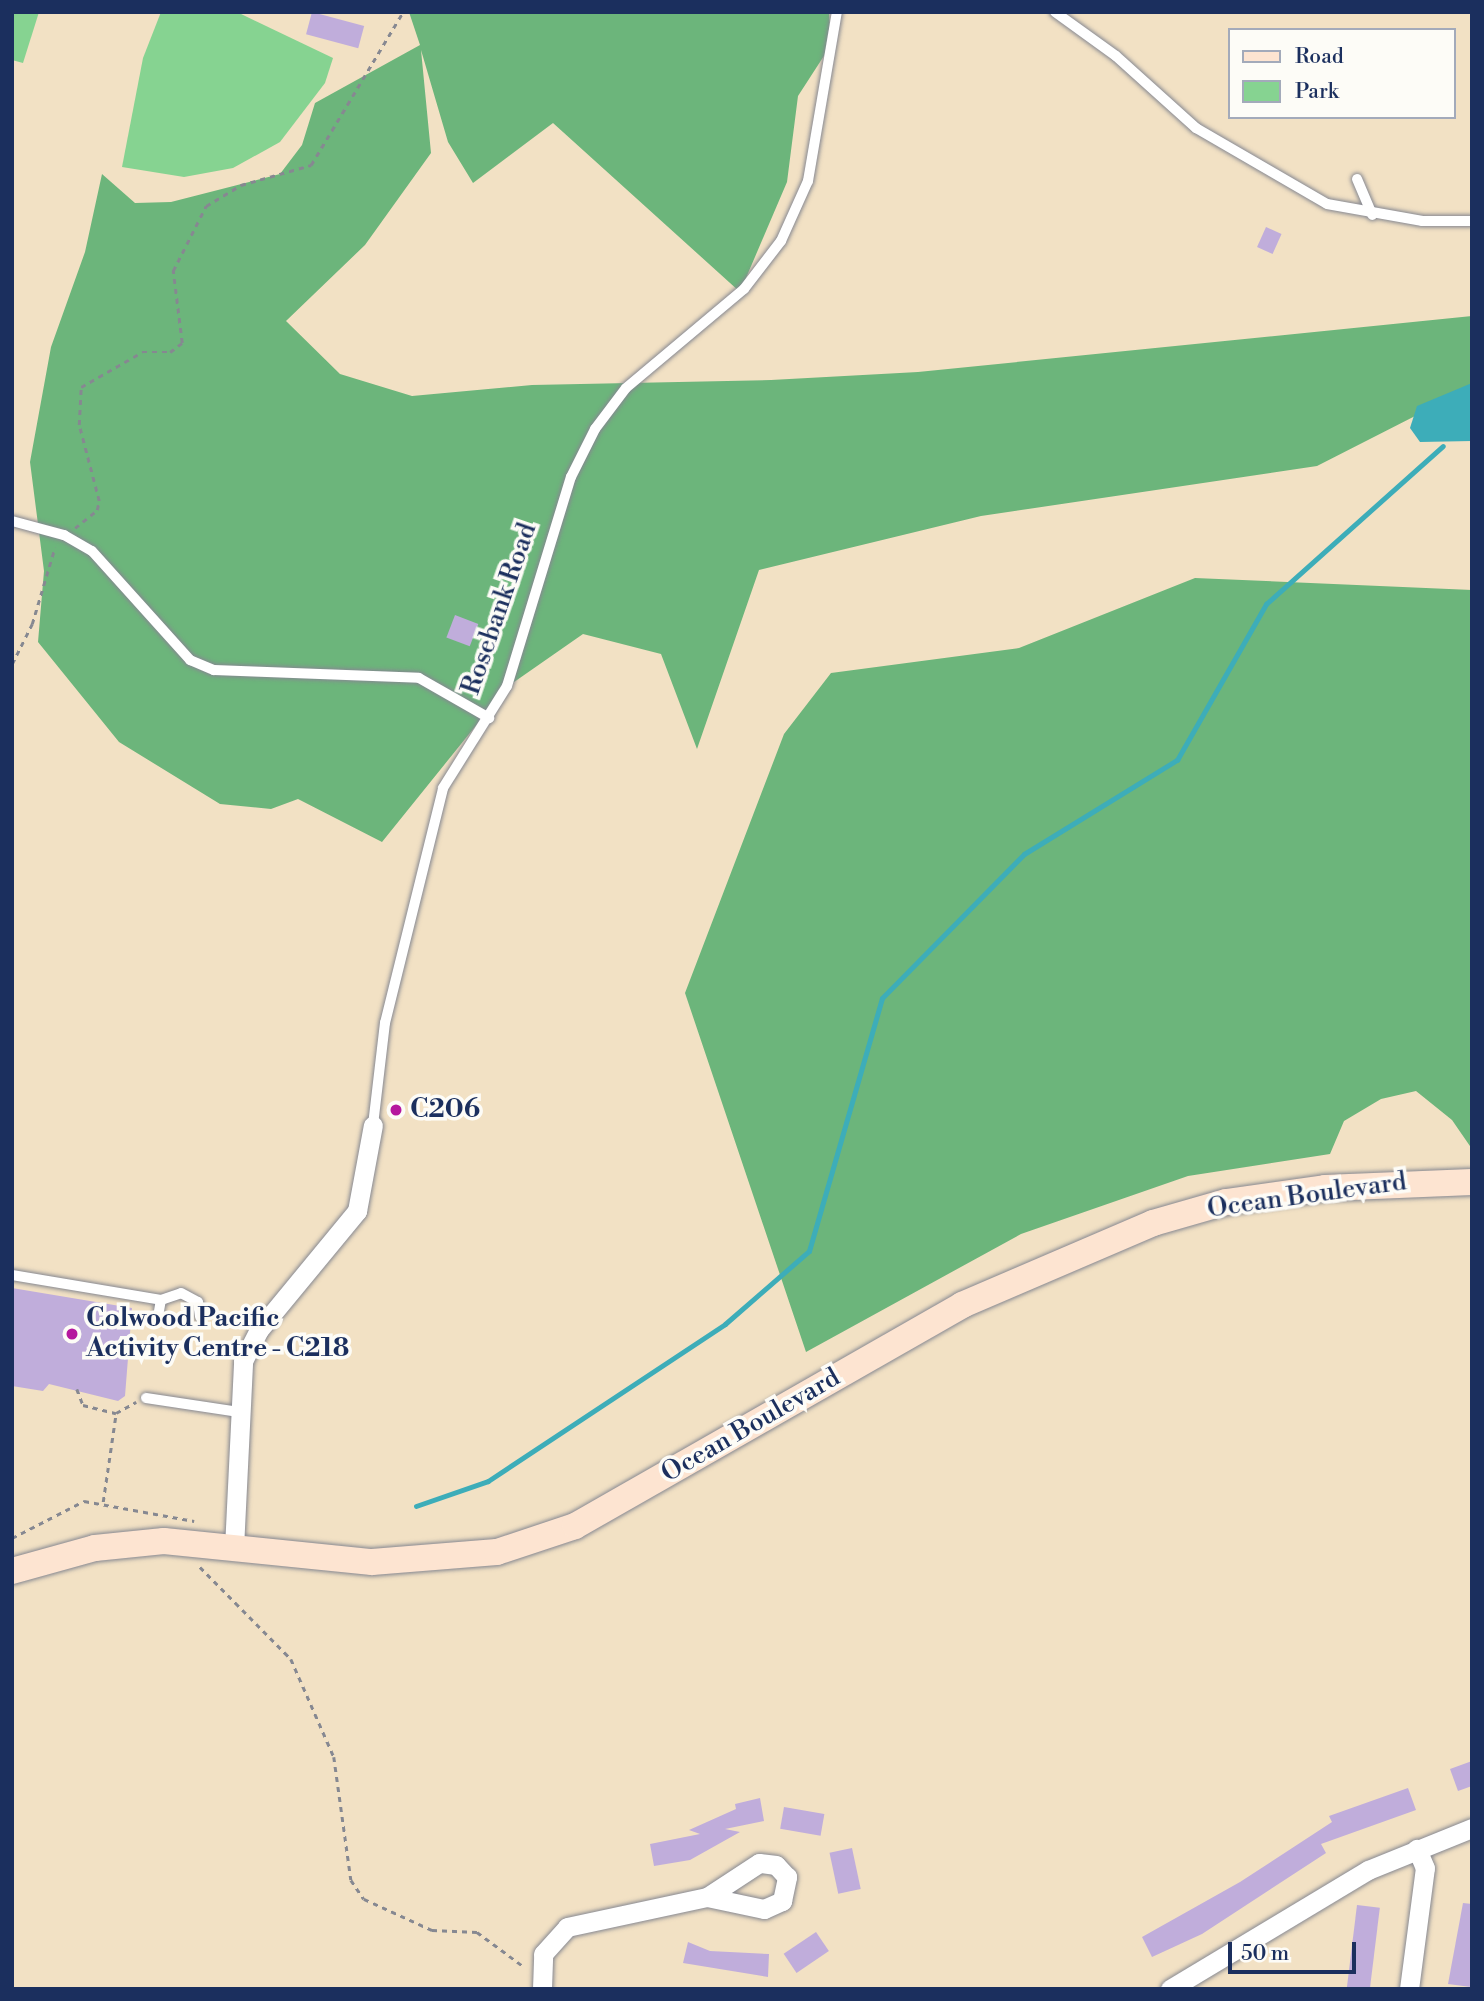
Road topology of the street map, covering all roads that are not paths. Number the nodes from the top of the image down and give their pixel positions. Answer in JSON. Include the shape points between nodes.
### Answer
{"nodes":[{"id":1,"x":837,"y":12,"type":"edge"},
{"id":2,"x":1055,"y":12,"type":"edge"},
{"id":3,"x":1357,"y":179,"type":"dead end"},
{"id":4,"x":1372,"y":215,"type":"junction"},
{"id":5,"x":1472,"y":221,"type":"edge"},
{"id":6,"x":12,"y":520,"type":"edge"},
{"id":7,"x":489,"y":718,"type":"junction"},
{"id":8,"x":373,"y":1125,"type":"joint"},
{"id":9,"x":1472,"y":1182,"type":"edge"},
{"id":10,"x":12,"y":1275,"type":"edge"},
{"id":11,"x":200,"y":1317,"type":"dead end"},
{"id":12,"x":146,"y":1398,"type":"road end"},
{"id":13,"x":239,"y":1412,"type":"junction"},
{"id":14,"x":234,"y":1548,"type":"junction"},
{"id":15,"x":12,"y":1572,"type":"edge"},
{"id":16,"x":1472,"y":1828,"type":"edge"},
{"id":17,"x":1417,"y":1849,"type":"junction"},
{"id":18,"x":707,"y":1897,"type":"dead end"},
{"id":19,"x":541,"y":1979,"type":"edge"},
{"id":20,"x":1170,"y":1989,"type":"edge"},
{"id":21,"x":1409,"y":1989,"type":"edge"}],
"edges":[{"from":1,"to":7,"type":"lane","name":"Rosebank Road","via":[[808,181],[781,241],[744,289],[626,388],[595,429],[571,477],[520,649]]},
{"from":2,"to":4,"type":"lane","via":[[1116,56],[1196,128],[1327,204]]},
{"from":3,"to":4,"type":"lane"},
{"from":4,"to":5,"type":"lane"},
{"from":6,"to":7,"type":"lane","via":[[64,535],[92,551],[190,660],[214,670],[419,678]]},
{"from":7,"to":8,"type":"lane","name":"Rosebank Road","via":[[443,788],[385,1023]]},
{"from":8,"to":13,"type":"street","name":"Rosebank Road","via":[[356,1211],[248,1345]]},
{"from":9,"to":14,"type":"street","name":"Ocean Boulevard","via":[[1325,1188],[1226,1202],[1153,1223],[962,1305],[586,1520],[497,1552],[433,1562],[372,1562]]},
{"from":10,"to":11,"type":"lane","via":[[160,1306],[169,1294],[191,1296]]},
{"from":12,"to":13,"type":"lane"},
{"from":13,"to":14,"type":"street","name":"Rosebank Road"},
{"from":14,"to":15,"type":"street","name":"Ocean Boulevard","via":[[95,1548]]},
{"from":16,"to":17,"type":"street"},
{"from":17,"to":20,"type":"street","via":[[1368,1870]]},
{"from":17,"to":21,"type":"street","via":[[1425,1868]]},
{"from":18,"to":19,"type":"street","via":[[567,1927],[543,1954]]}]}
